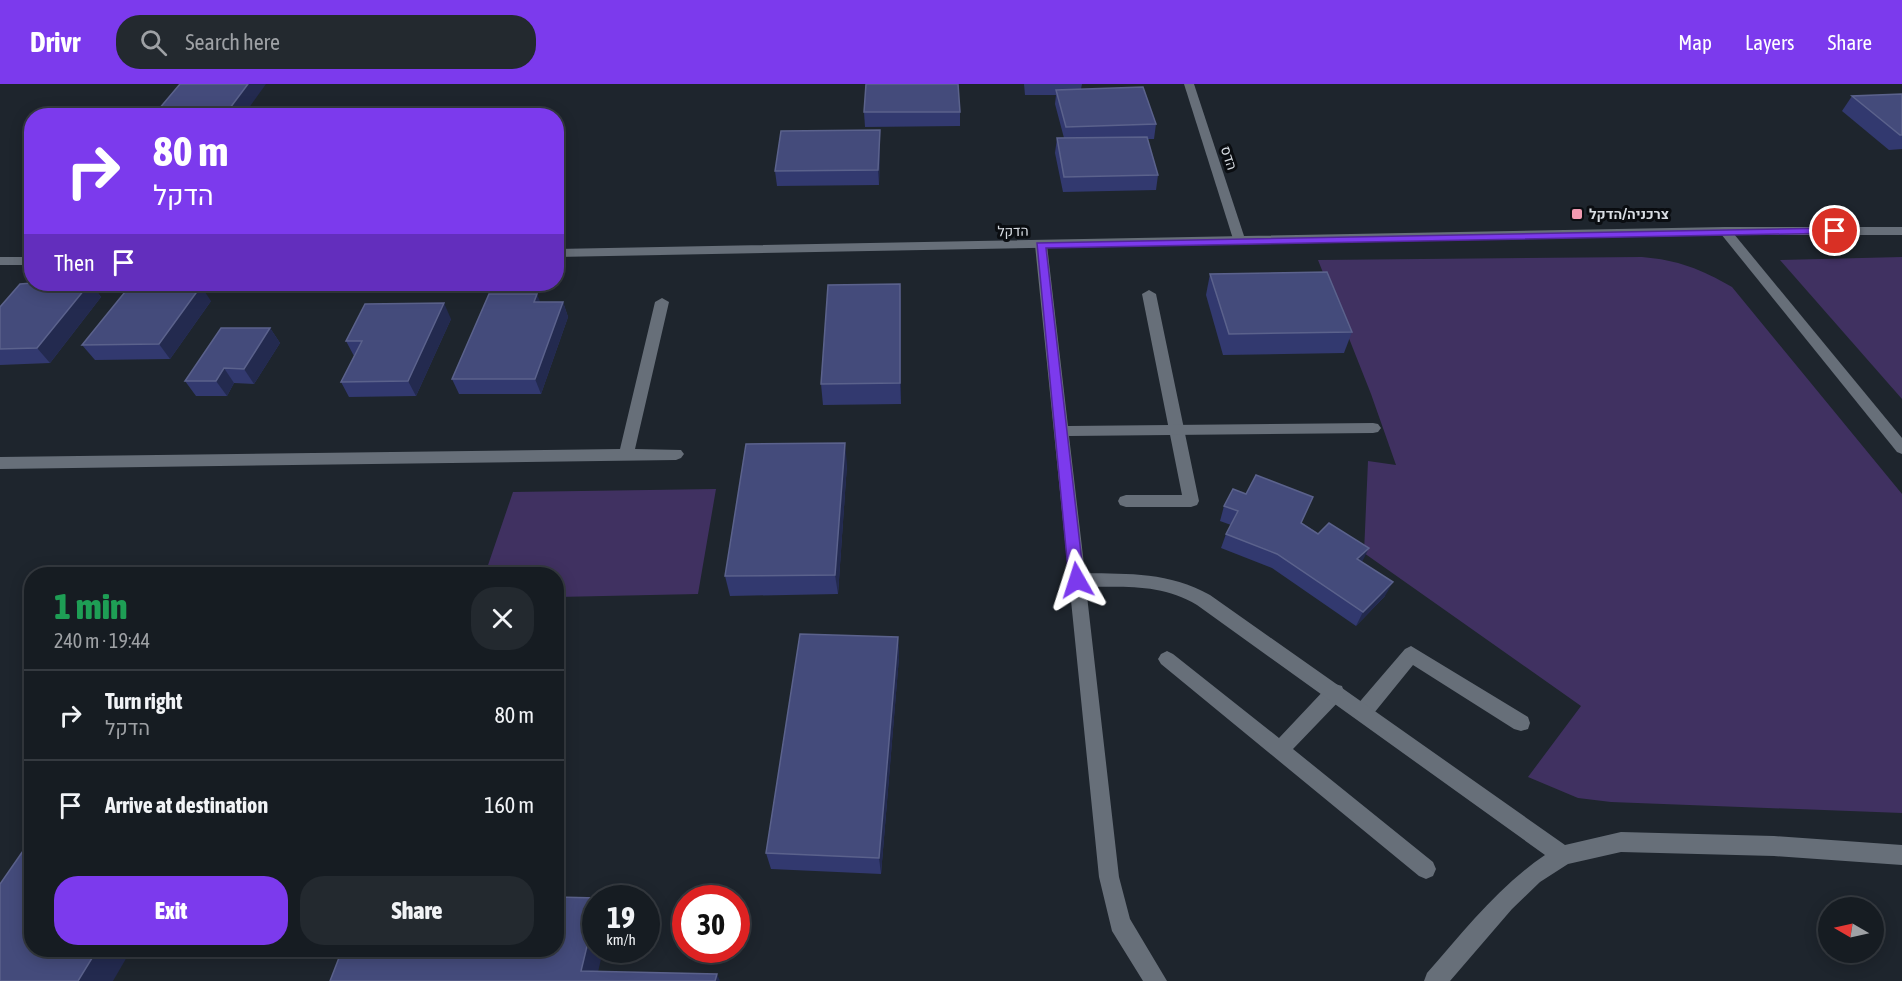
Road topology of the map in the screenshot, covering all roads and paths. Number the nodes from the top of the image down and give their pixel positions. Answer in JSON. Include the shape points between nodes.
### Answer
{"nodes":[{"id":1,"x":1189,"y":84,"type":"edge"},
{"id":2,"x":1725,"y":231,"type":"junction"},
{"id":3,"x":1902,"y":231,"type":"edge"},
{"id":4,"x":1240,"y":242,"type":"junction"},
{"id":5,"x":1041,"y":245,"type":"junction"},
{"id":6,"x":564,"y":253,"type":"edge"},
{"id":7,"x":0,"y":261,"type":"edge"},
{"id":8,"x":24,"y":261,"type":"edge"},
{"id":9,"x":1149,"y":294,"type":"dead end"},
{"id":10,"x":662,"y":302,"type":"dead end"},
{"id":11,"x":1373,"y":428,"type":"dead end"},
{"id":12,"x":1177,"y":430,"type":"junction"},
{"id":13,"x":1061,"y":431,"type":"junction"},
{"id":14,"x":1902,"y":448,"type":"edge"},
{"id":15,"x":676,"y":454,"type":"dead end"},
{"id":16,"x":626,"y":455,"type":"junction"},
{"id":17,"x":0,"y":463,"type":"edge"},
{"id":18,"x":1126,"y":501,"type":"dead end"},
{"id":19,"x":1077,"y":580,"type":"junction"},
{"id":20,"x":1167,"y":658,"type":"dead end"},
{"id":21,"x":1335,"y":692,"type":"junction"},
{"id":22,"x":1363,"y":712,"type":"junction"},
{"id":23,"x":1521,"y":723,"type":"dead end"},
{"id":24,"x":1280,"y":750,"type":"junction"},
{"id":25,"x":1563,"y":855,"type":"junction"},
{"id":26,"x":1902,"y":855,"type":"edge"},
{"id":27,"x":1426,"y":869,"type":"dead end"},
{"id":28,"x":1156,"y":981,"type":"edge"},
{"id":29,"x":1435,"y":981,"type":"edge"}],
"edges":[{"from":1,"to":4,"type":"street","name":"הדס"},
{"from":2,"to":3,"type":"street","name":"הדקל"},
{"from":2,"to":4,"type":"street","name":"הדקל"},
{"from":2,"to":14,"type":"street"},
{"from":4,"to":5,"type":"street","name":"הדקל"},
{"from":5,"to":6,"type":"street","name":"הדקל"},
{"from":5,"to":13,"type":"street"},
{"from":7,"to":8,"type":"street"},
{"from":9,"to":12,"type":"street"},
{"from":10,"to":16,"type":"street"},
{"from":11,"to":12,"type":"street"},
{"from":12,"to":13,"type":"street"},
{"from":12,"to":18,"type":"street","via":[[1191,501]]},
{"from":13,"to":19,"type":"street"},
{"from":15,"to":16,"type":"street"},
{"from":16,"to":17,"type":"street"},
{"from":19,"to":21,"type":"street","via":[[1175,586],[1219,609]]},
{"from":19,"to":28,"type":"street","via":[[1108,877],[1120,923]]},
{"from":20,"to":24,"type":"street"},
{"from":21,"to":22,"type":"street"},
{"from":21,"to":24,"type":"street"},
{"from":22,"to":23,"type":"street","via":[[1411,654]]},
{"from":22,"to":25,"type":"street"},
{"from":24,"to":27,"type":"street"},
{"from":25,"to":26,"type":"street","via":[[1621,842],[1774,846]]},
{"from":25,"to":29,"type":"street","via":[[1533,875],[1504,902]]}]}
